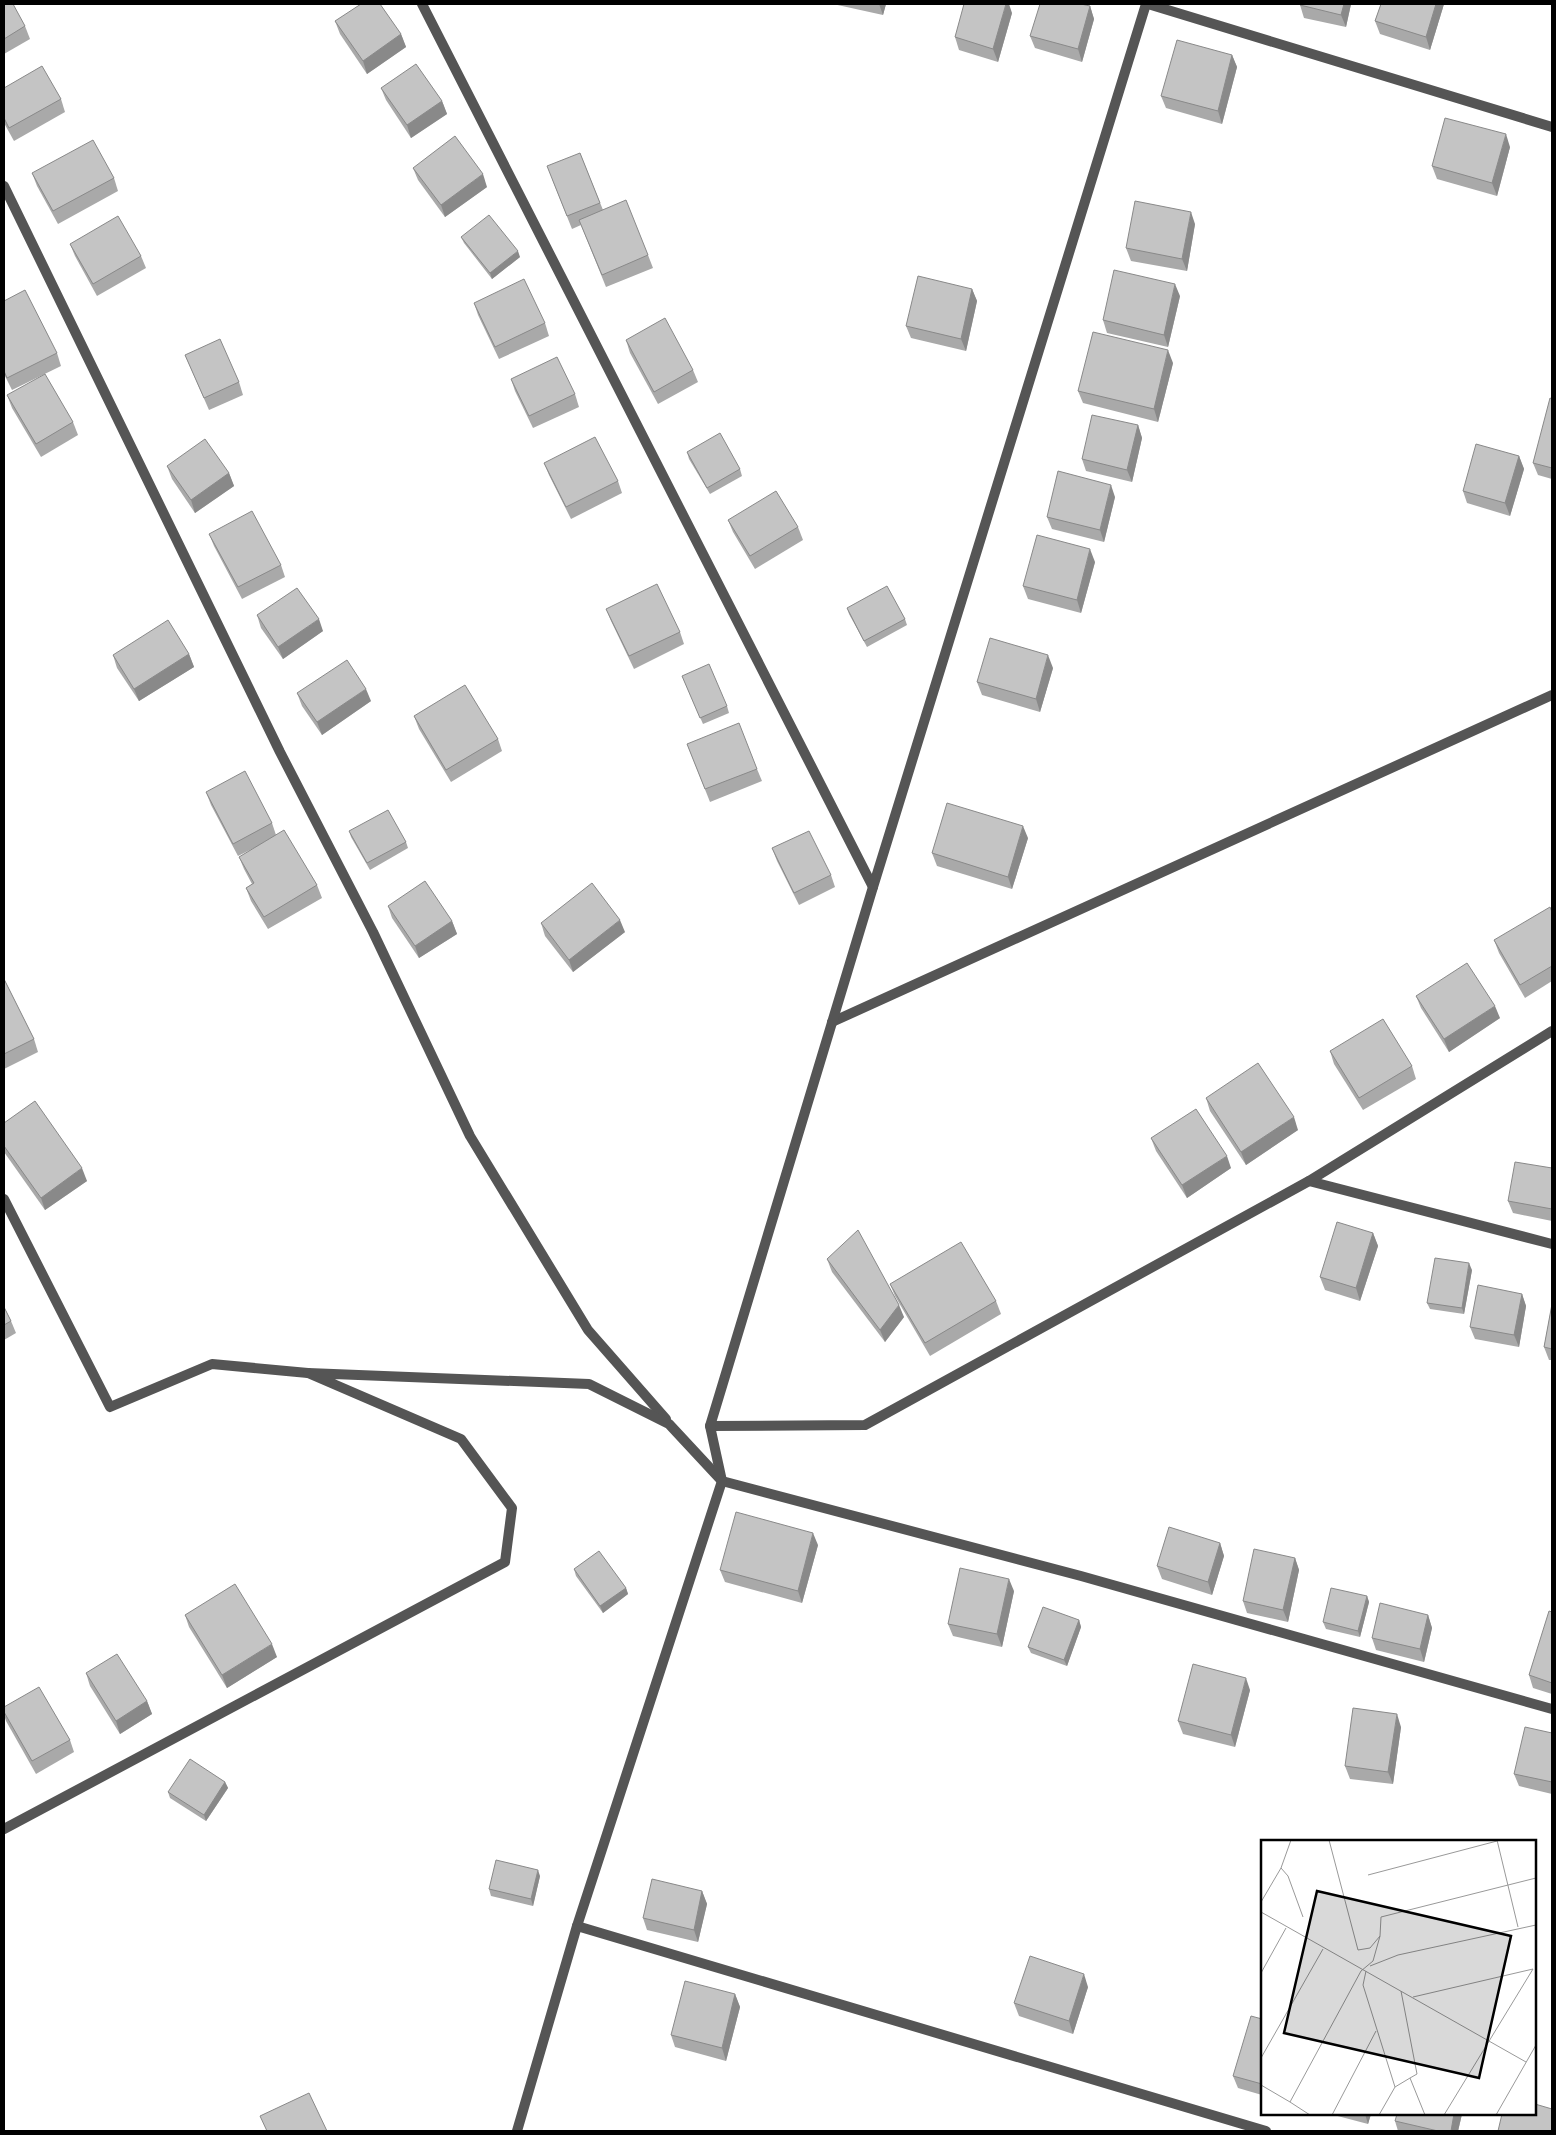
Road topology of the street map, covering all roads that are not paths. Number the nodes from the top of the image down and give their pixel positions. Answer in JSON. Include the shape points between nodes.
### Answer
{"nodes":[{"id":1,"x":422,"y":4,"type":"edge"},
{"id":2,"x":1147,"y":4,"type":"edge"},
{"id":3,"x":1552,"y":127,"type":"edge"},
{"id":4,"x":4,"y":186,"type":"edge"},
{"id":5,"x":1552,"y":694,"type":"edge"},
{"id":6,"x":873,"y":887,"type":"junction"},
{"id":7,"x":832,"y":1022,"type":"junction"},
{"id":8,"x":1552,"y":1031,"type":"edge"},
{"id":9,"x":1309,"y":1181,"type":"junction"},
{"id":10,"x":4,"y":1199,"type":"edge"},
{"id":11,"x":1552,"y":1244,"type":"edge"},
{"id":12,"x":308,"y":1373,"type":"junction"},
{"id":13,"x":670,"y":1424,"type":"junction"},
{"id":14,"x":710,"y":1426,"type":"junction"},
{"id":15,"x":722,"y":1481,"type":"junction"},
{"id":16,"x":1552,"y":1709,"type":"edge"},
{"id":17,"x":4,"y":1828,"type":"edge"},
{"id":18,"x":577,"y":1926,"type":"junction"},
{"id":19,"x":517,"y":2131,"type":"edge"},
{"id":20,"x":1266,"y":2131,"type":"edge"}],
"edges":[{"from":1,"to":6,"type":"street"},
{"from":2,"to":3,"type":"street"},
{"from":2,"to":6,"type":"street"},
{"from":4,"to":13,"type":"street","via":[[280,752],[373,932],[470,1136],[588,1330]]},
{"from":5,"to":7,"type":"street"},
{"from":6,"to":7,"type":"street"},
{"from":7,"to":14,"type":"street"},
{"from":8,"to":9,"type":"street"},
{"from":9,"to":11,"type":"street"},
{"from":9,"to":14,"type":"street","via":[[865,1425]]},
{"from":10,"to":12,"type":"street","via":[[110,1407],[212,1364]]},
{"from":12,"to":13,"type":"street","via":[[589,1384]]},
{"from":12,"to":17,"type":"street","via":[[461,1439],[512,1508],[505,1562]]},
{"from":13,"to":15,"type":"street"},
{"from":14,"to":15,"type":"street"},
{"from":15,"to":16,"type":"street","via":[[1081,1576]]},
{"from":15,"to":18,"type":"street"},
{"from":18,"to":19,"type":"street"},
{"from":18,"to":20,"type":"street"}]}
